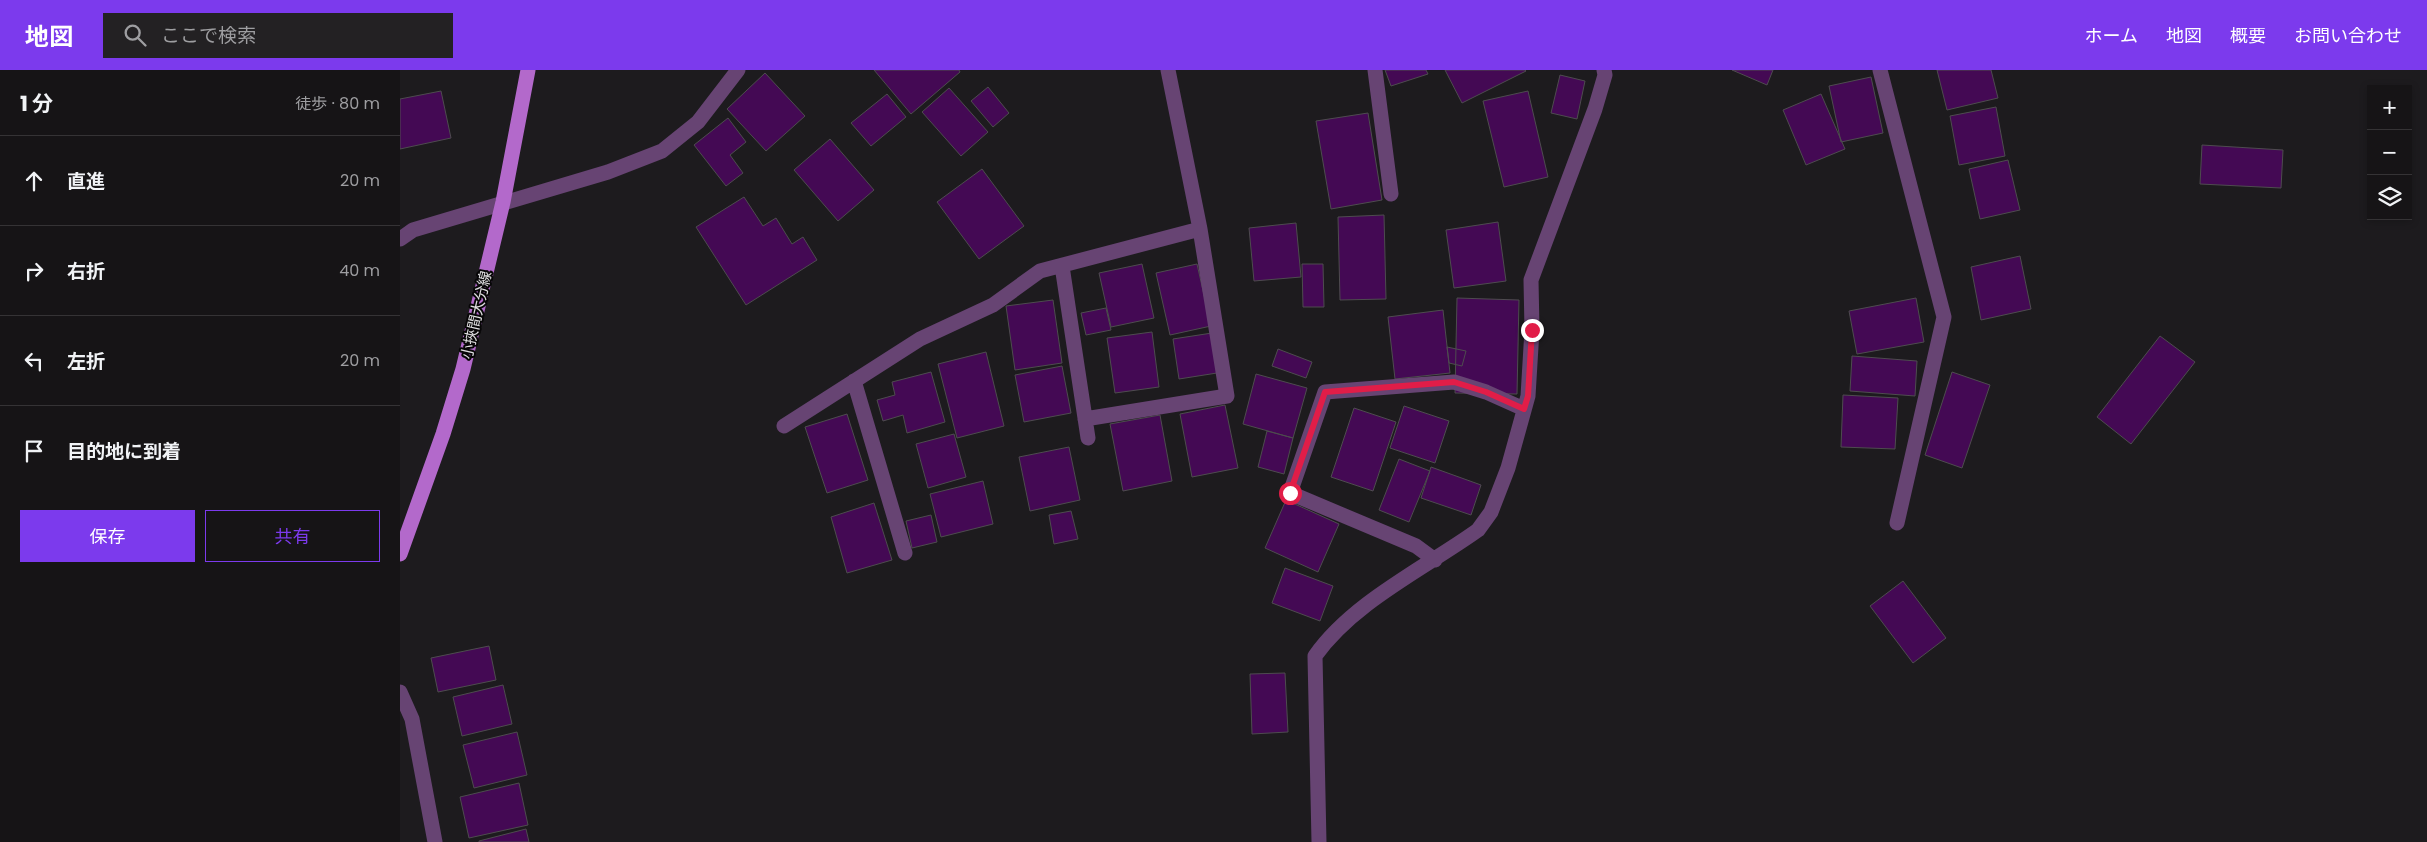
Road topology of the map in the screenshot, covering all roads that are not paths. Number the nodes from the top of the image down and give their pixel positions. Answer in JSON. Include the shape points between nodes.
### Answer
{"nodes":[{"id":1,"x":528,"y":70,"type":"edge"},
{"id":2,"x":738,"y":70,"type":"edge"},
{"id":3,"x":1168,"y":70,"type":"edge"},
{"id":4,"x":1375,"y":70,"type":"edge"},
{"id":5,"x":1604,"y":70,"type":"edge"},
{"id":6,"x":1880,"y":70,"type":"edge"},
{"id":7,"x":1391,"y":194,"type":"dead end"},
{"id":8,"x":503,"y":202,"type":"junction"},
{"id":9,"x":1200,"y":229,"type":"junction"},
{"id":10,"x":400,"y":240,"type":"edge"},
{"id":11,"x":1062,"y":266,"type":"junction"},
{"id":12,"x":854,"y":382,"type":"junction"},
{"id":13,"x":1524,"y":409,"type":"junction"},
{"id":14,"x":1085,"y":419,"type":"junction"},
{"id":15,"x":784,"y":426,"type":"dead end"},
{"id":16,"x":1088,"y":438,"type":"dead end"},
{"id":17,"x":1897,"y":523,"type":"dead end"},
{"id":18,"x":905,"y":553,"type":"dead end"},
{"id":19,"x":400,"y":554,"type":"edge"},
{"id":20,"x":1435,"y":560,"type":"junction"},
{"id":21,"x":400,"y":692,"type":"edge"},
{"id":22,"x":435,"y":842,"type":"edge"},
{"id":23,"x":1319,"y":842,"type":"edge"}],
"edges":[{"from":1,"to":8,"type":"main road","name":"小挾間大分線"},
{"from":2,"to":8,"type":"street","via":[[698,122],[662,151],[589,178]]},
{"from":3,"to":9,"type":"street"},
{"from":4,"to":7,"type":"street"},
{"from":5,"to":13,"type":"street","via":[[1595,109],[1531,280],[1528,396]]},
{"from":6,"to":17,"type":"street","via":[[1944,317]]},
{"from":8,"to":10,"type":"street","via":[[413,230]]},
{"from":8,"to":19,"type":"main road","name":"小挾間大分線","via":[[463,368]]},
{"from":9,"to":11,"type":"street"},
{"from":9,"to":14,"type":"street","via":[[1227,396]]},
{"from":11,"to":12,"type":"street","via":[[1040,271],[993,305],[920,339]]},
{"from":11,"to":14,"type":"street"},
{"from":12,"to":15,"type":"street"},
{"from":12,"to":18,"type":"street"},
{"from":13,"to":20,"type":"street","via":[[1508,468],[1491,512],[1478,530]]},
{"from":13,"to":20,"type":"street","via":[[1454,382],[1325,392],[1290,493],[1416,546]]},
{"from":14,"to":16,"type":"street"},
{"from":20,"to":23,"type":"street","via":[[1361,608],[1329,635],[1314,656]]},
{"from":21,"to":22,"type":"street","via":[[412,719]]}]}
